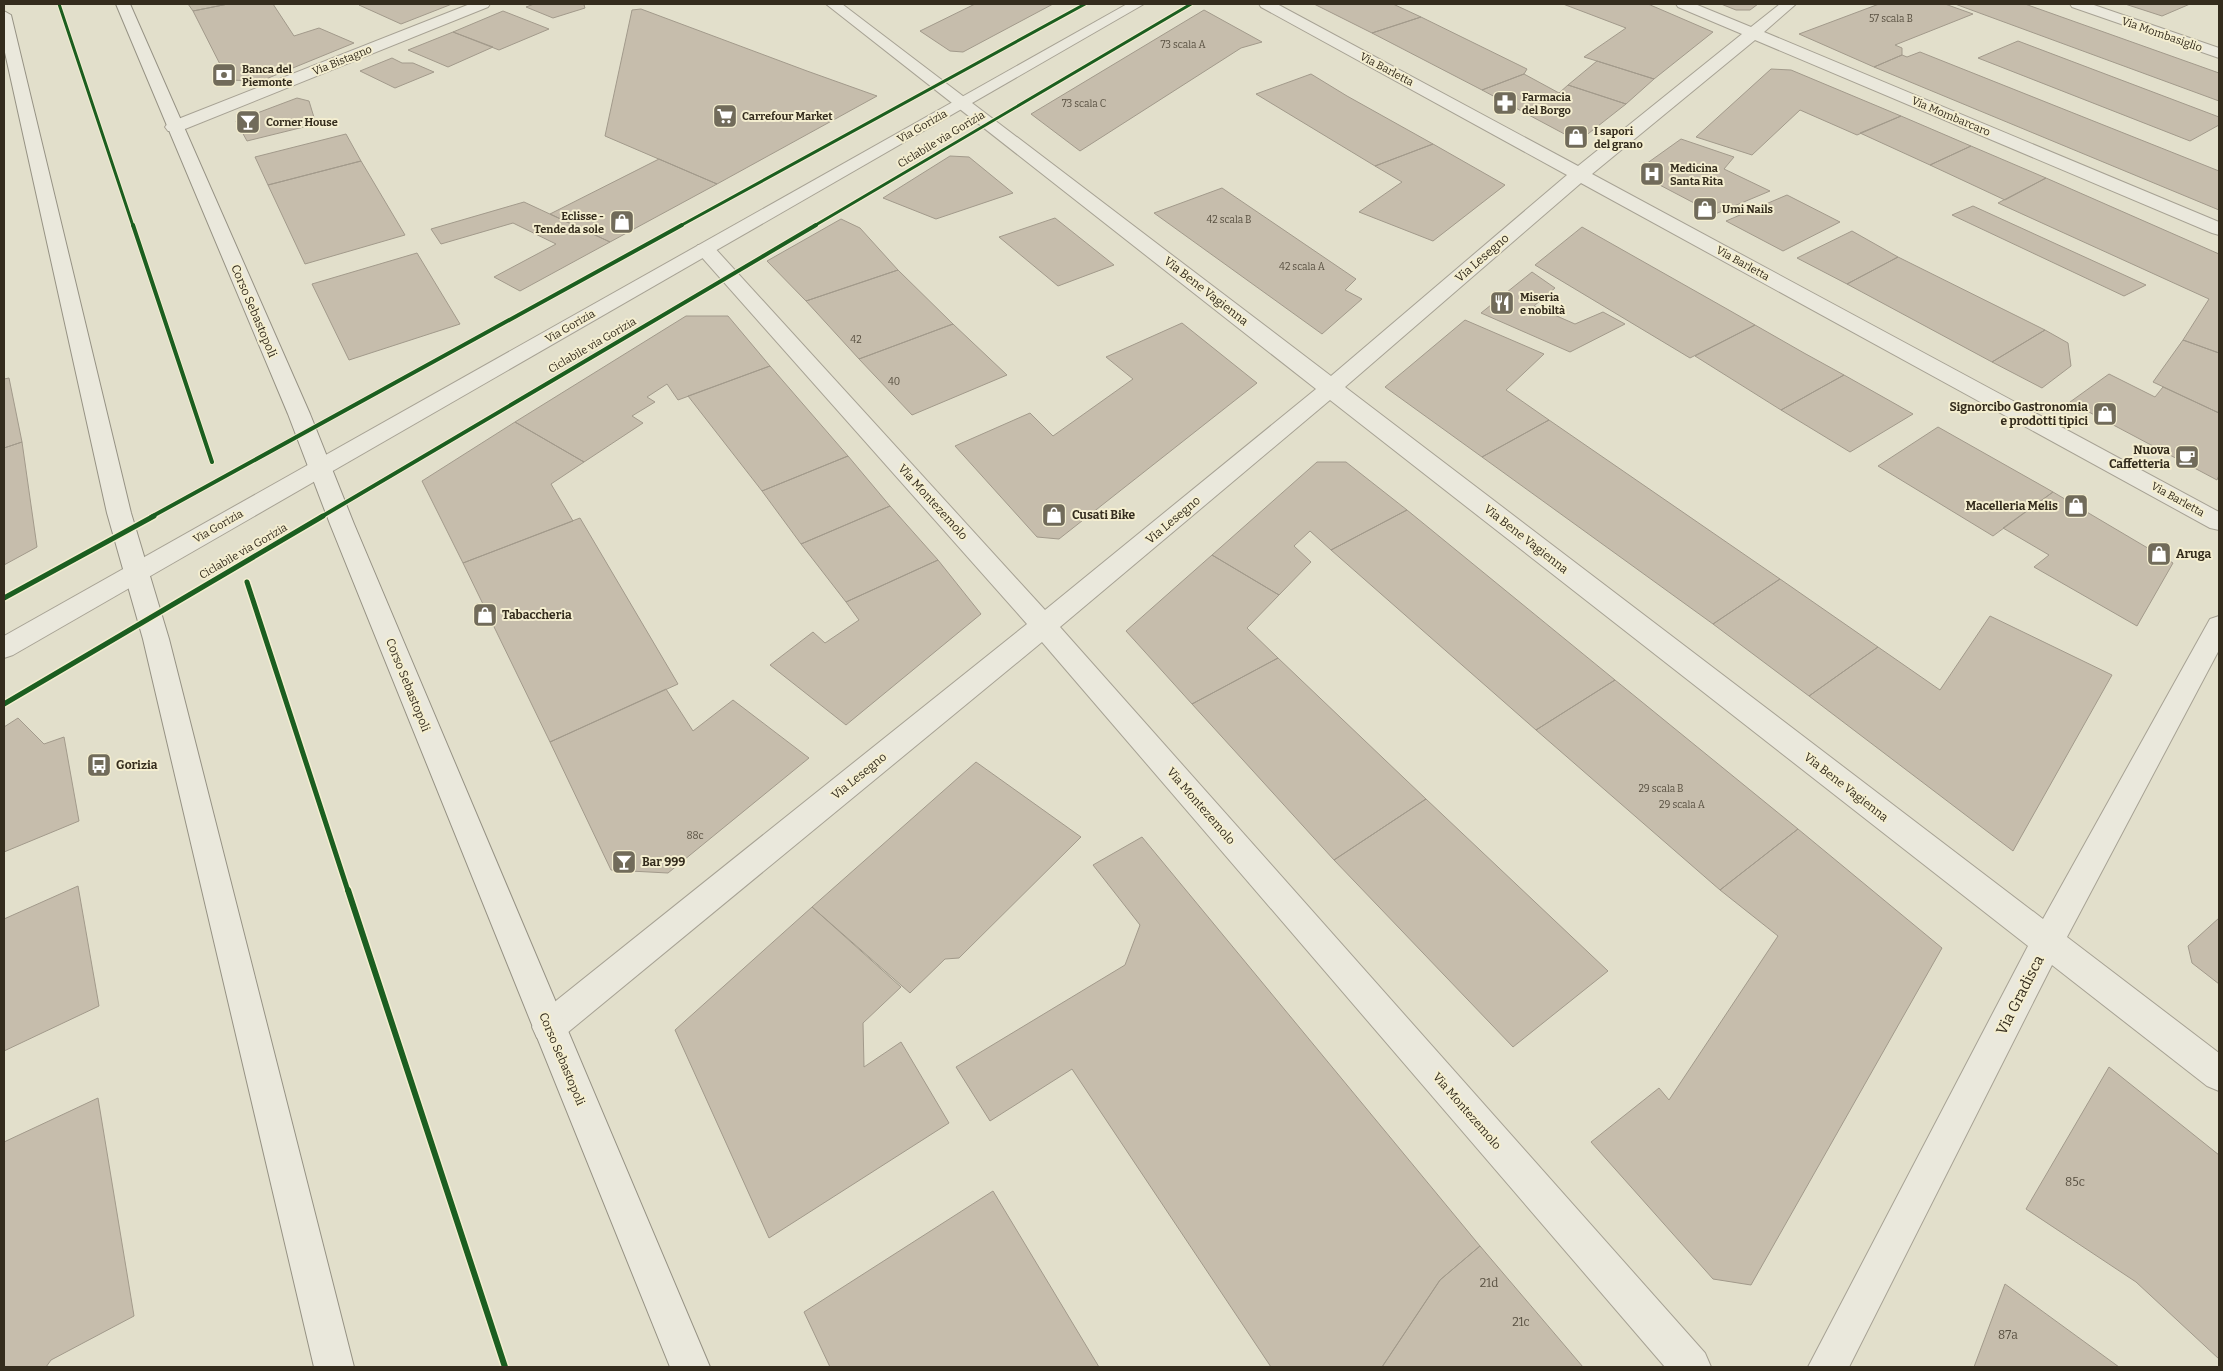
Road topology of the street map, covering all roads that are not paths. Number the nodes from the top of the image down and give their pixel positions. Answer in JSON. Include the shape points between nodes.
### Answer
{"nodes":[{"id":1,"x":123,"y":4,"type":"edge"},
{"id":2,"x":483,"y":4,"type":"edge"},
{"id":3,"x":832,"y":4,"type":"edge"},
{"id":4,"x":1136,"y":4,"type":"edge"},
{"id":5,"x":1266,"y":4,"type":"edge"},
{"id":6,"x":1683,"y":4,"type":"edge"},
{"id":7,"x":1789,"y":4,"type":"edge"},
{"id":8,"x":2077,"y":4,"type":"edge"},
{"id":9,"x":4,"y":15,"type":"edge"},
{"id":10,"x":1753,"y":34,"type":"junction"},
{"id":11,"x":2219,"y":53,"type":"edge"},
{"id":12,"x":963,"y":102,"type":"junction"},
{"id":13,"x":174,"y":127,"type":"junction"},
{"id":14,"x":1581,"y":174,"type":"junction"},
{"id":15,"x":2219,"y":229,"type":"edge"},
{"id":16,"x":705,"y":249,"type":"junction"},
{"id":17,"x":1331,"y":388,"type":"junction"},
{"id":18,"x":320,"y":468,"type":"junction"},
{"id":19,"x":2219,"y":522,"type":"edge"},
{"id":20,"x":136,"y":572,"type":"junction"},
{"id":21,"x":1044,"y":626,"type":"junction"},
{"id":22,"x":2219,"y":626,"type":"edge"},
{"id":23,"x":4,"y":648,"type":"edge"},
{"id":24,"x":2047,"y":943,"type":"junction"},
{"id":25,"x":549,"y":1027,"type":"junction"},
{"id":26,"x":2219,"y":1074,"type":"edge"},
{"id":27,"x":334,"y":1367,"type":"edge"},
{"id":28,"x":690,"y":1367,"type":"edge"},
{"id":29,"x":1691,"y":1367,"type":"edge"},
{"id":30,"x":1828,"y":1367,"type":"edge"}],
"edges":[{"from":1,"to":13,"type":"street","name":"Corso Sebastopoli"},
{"from":2,"to":13,"type":"street","name":"Via Bistagno"},
{"from":3,"to":12,"type":"street","name":"Via Bene Vagienna"},
{"from":4,"to":12,"type":"street","name":"Via Gorizia"},
{"from":5,"to":14,"type":"street","name":"Via Barletta"},
{"from":6,"to":10,"type":"street","name":"Via Mombarcaro"},
{"from":7,"to":10,"type":"street","name":"Via Lesegno"},
{"from":8,"to":11,"type":"street","name":"Via Mombasiglio"},
{"from":9,"to":20,"type":"street"},
{"from":10,"to":14,"type":"street","name":"Via Lesegno"},
{"from":10,"to":15,"type":"street","name":"Via Mombarcaro"},
{"from":12,"to":16,"type":"street","name":"Via Gorizia"},
{"from":12,"to":17,"type":"street","name":"Via Bene Vagienna"},
{"from":13,"to":18,"type":"street","name":"Corso Sebastopoli"},
{"from":14,"to":17,"type":"street","name":"Via Lesegno"},
{"from":14,"to":19,"type":"street","name":"Via Barletta"},
{"from":16,"to":18,"type":"street","name":"Via Gorizia"},
{"from":16,"to":21,"type":"street","name":"Via Montezemolo"},
{"from":17,"to":21,"type":"street","name":"Via Lesegno"},
{"from":17,"to":24,"type":"street","name":"Via Bene Vagienna"},
{"from":18,"to":20,"type":"street","name":"Via Gorizia"},
{"from":18,"to":25,"type":"street","name":"Corso Sebastopoli"},
{"from":20,"to":23,"type":"street","name":"Via Gorizia"},
{"from":20,"to":27,"type":"street","via":[[156,639]]},
{"from":21,"to":25,"type":"street","name":"Via Lesegno"},
{"from":21,"to":29,"type":"street","name":"Via Montezemolo"},
{"from":22,"to":24,"type":"street","name":"Via Gradisca"},
{"from":24,"to":26,"type":"street","name":"Via Bene Vagienna"},
{"from":24,"to":30,"type":"street","name":"Via Gradisca"},
{"from":25,"to":28,"type":"street","name":"Corso Sebastopoli"}]}
